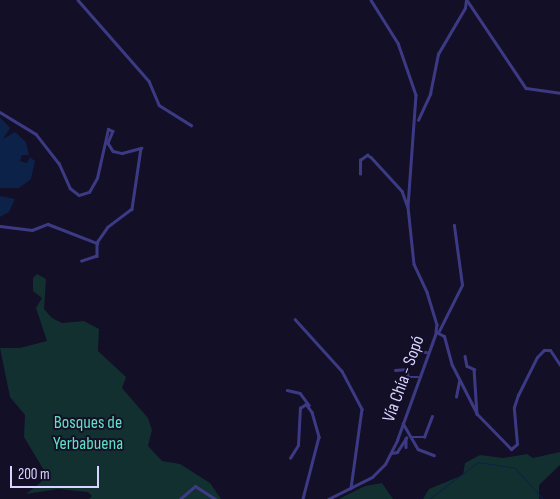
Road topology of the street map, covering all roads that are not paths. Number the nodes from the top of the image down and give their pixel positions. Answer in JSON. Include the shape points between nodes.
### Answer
{"nodes":[{"id":1,"x":78,"y":0,"type":"edge"},
{"id":2,"x":371,"y":0,"type":"edge"},
{"id":3,"x":467,"y":0,"type":"edge"},
{"id":4,"x":560,"y":93,"type":"edge"},
{"id":5,"x":0,"y":112,"type":"edge"},
{"id":6,"x":417,"y":122,"type":"junction"},
{"id":7,"x":191,"y":125,"type":"dead end"},
{"id":8,"x":360,"y":174,"type":"dead end"},
{"id":9,"x":408,"y":206,"type":"junction"},
{"id":10,"x":0,"y":226,"type":"edge"},
{"id":11,"x":454,"y":226,"type":"dead end"},
{"id":12,"x":97,"y":243,"type":"junction"},
{"id":13,"x":82,"y":261,"type":"dead end"},
{"id":14,"x":294,"y":319,"type":"dead end"},
{"id":15,"x":437,"y":332,"type":"junction"},
{"id":16,"x":412,"y":351,"type":"dead end"},
{"id":17,"x":426,"y":352,"type":"junction"},
{"id":18,"x":465,"y":356,"type":"dead end"},
{"id":19,"x":560,"y":364,"type":"edge"},
{"id":20,"x":395,"y":370,"type":"dead end"},
{"id":21,"x":408,"y":376,"type":"junction"},
{"id":22,"x":418,"y":376,"type":"junction"},
{"id":23,"x":401,"y":377,"type":"dead end"},
{"id":24,"x":459,"y":381,"type":"junction"},
{"id":25,"x":287,"y":390,"type":"dead end"},
{"id":26,"x":456,"y":397,"type":"dead end"},
{"id":27,"x":309,"y":405,"type":"junction"},
{"id":28,"x":477,"y":414,"type":"junction"},
{"id":29,"x":432,"y":416,"type":"dead end"},
{"id":30,"x":402,"y":422,"type":"junction"},
{"id":31,"x":412,"y":437,"type":"junction"},
{"id":32,"x":406,"y":447,"type":"dead end"},
{"id":33,"x":391,"y":454,"type":"junction"},
{"id":34,"x":434,"y":455,"type":"dead end"},
{"id":35,"x":290,"y":458,"type":"dead end"},
{"id":36,"x":350,"y":488,"type":"junction"},
{"id":37,"x":180,"y":499,"type":"edge"},
{"id":38,"x":215,"y":499,"type":"edge"},
{"id":39,"x":303,"y":499,"type":"edge"},
{"id":40,"x":328,"y":499,"type":"edge"}],
"edges":[{"from":1,"to":7,"type":"street","via":[[149,81],[159,105]]},
{"from":2,"to":6,"type":"street","via":[[407,63],[416,95]]},
{"from":3,"to":4,"type":"street","via":[[526,88]]},
{"from":3,"to":6,"type":"street","via":[[438,54],[430,94]]},
{"from":5,"to":12,"type":"street","via":[[36,134],[59,163],[70,188],[79,195],[89,192],[95,183],[108,129],[113,131],[108,144],[113,151],[122,153],[141,148],[132,209],[108,227]]},
{"from":6,"to":9,"type":"street"},
{"from":8,"to":9,"type":"street","via":[[360,160],[367,155],[371,157],[402,191]]},
{"from":9,"to":15,"type":"street","via":[[414,264],[437,324]]},
{"from":10,"to":12,"type":"street","via":[[32,230],[45,224],[53,225]]},
{"from":11,"to":15,"type":"street","via":[[462,285]]},
{"from":12,"to":13,"type":"street","via":[[97,256]]},
{"from":14,"to":36,"type":"street","via":[[342,371],[362,409]]},
{"from":15,"to":17,"type":"street","name":"Vía Chía - Sopó"},
{"from":15,"to":24,"type":"street","name":"Vía Chía - Sopó","via":[[444,336]]},
{"from":16,"to":17,"type":"street"},
{"from":17,"to":22,"type":"street","name":"Vía Chía - Sopó"},
{"from":18,"to":28,"type":"street","via":[[466,366],[474,369]]},
{"from":19,"to":28,"type":"street","name":"Vía Chía - Sopó","via":[[550,350],[544,350],[537,357],[514,407],[517,444],[514,449]]},
{"from":20,"to":21,"type":"street","via":[[407,369]]},
{"from":21,"to":22,"type":"street"},
{"from":21,"to":23,"type":"street"},
{"from":22,"to":30,"type":"street","name":"Vía Chía - Sopó"},
{"from":24,"to":26,"type":"street"},
{"from":24,"to":28,"type":"street","name":"Vía Chía - Sopó"},
{"from":25,"to":27,"type":"street","via":[[300,393]]},
{"from":27,"to":35,"type":"street","via":[[300,408],[298,445]]},
{"from":27,"to":39,"type":"street","via":[[318,437]]},
{"from":29,"to":31,"type":"street","via":[[424,437]]},
{"from":30,"to":31,"type":"street"},
{"from":30,"to":33,"type":"street","name":"Vía Chía - Sopó"},
{"from":31,"to":34,"type":"street","via":[[418,449]]},
{"from":32,"to":33,"type":"street","via":[[406,438],[397,452]]},
{"from":33,"to":36,"type":"street","name":"Vía Chía - Sopó","via":[[379,472]]},
{"from":36,"to":40,"type":"street","name":"Vía Chía - Sopó"},
{"from":37,"to":38,"type":"street","via":[[195,486]]}]}
